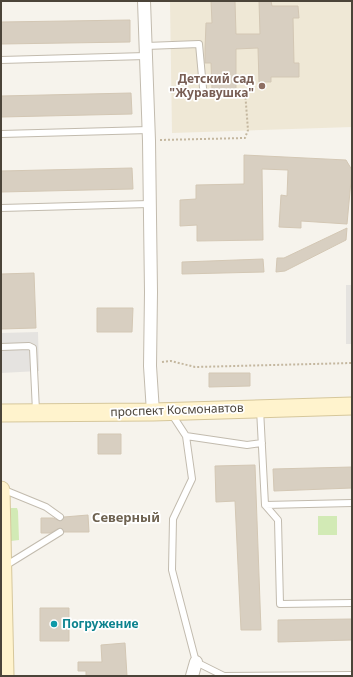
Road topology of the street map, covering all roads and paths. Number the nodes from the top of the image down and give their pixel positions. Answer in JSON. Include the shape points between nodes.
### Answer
{"nodes":[{"id":1,"x":144,"y":1,"type":"edge"},
{"id":2,"x":146,"y":51,"type":"junction"},
{"id":3,"x":1,"y":60,"type":"edge"},
{"id":4,"x":203,"y":88,"type":"dead end"},
{"id":5,"x":245,"y":91,"type":"dead end"},
{"id":6,"x":1,"y":134,"type":"edge"},
{"id":7,"x":149,"y":135,"type":"junction"},
{"id":8,"x":149,"y":204,"type":"junction"},
{"id":9,"x":1,"y":208,"type":"edge"},
{"id":10,"x":1,"y":347,"type":"edge"},
{"id":11,"x":352,"y":363,"type":"edge"},
{"id":12,"x":150,"y":366,"type":"junction"},
{"id":13,"x":352,"y":406,"type":"edge"},
{"id":14,"x":260,"y":408,"type":"junction"},
{"id":15,"x":161,"y":411,"type":"junction"},
{"id":16,"x":36,"y":412,"type":"junction"},
{"id":17,"x":1,"y":413,"type":"edge"},
{"id":18,"x":186,"y":436,"type":"junction"},
{"id":19,"x":262,"y":443,"type":"junction"},
{"id":20,"x":1,"y":489,"type":"edge"},
{"id":21,"x":352,"y":503,"type":"edge"},
{"id":22,"x":265,"y":505,"type":"junction"},
{"id":23,"x":60,"y":517,"type":"dead end"},
{"id":24,"x":60,"y":532,"type":"dead end"},
{"id":25,"x":4,"y":566,"type":"junction"},
{"id":26,"x":352,"y":603,"type":"edge"},
{"id":27,"x":196,"y":662,"type":"junction"},
{"id":28,"x":350,"y":675,"type":"edge"},
{"id":29,"x":5,"y":676,"type":"edge"},
{"id":30,"x":192,"y":676,"type":"edge"}],
"edges":[{"from":1,"to":2,"type":"street"},
{"from":2,"to":3,"type":"lane"},
{"from":2,"to":4,"type":"lane","via":[[199,44]]},
{"from":2,"to":7,"type":"street"},
{"from":5,"to":7,"type":"path","via":[[248,130],[245,138]]},
{"from":6,"to":7,"type":"lane"},
{"from":7,"to":8,"type":"street"},
{"from":8,"to":9,"type":"lane"},
{"from":8,"to":12,"type":"street"},
{"from":10,"to":16,"type":"lane","via":[[33,348]]},
{"from":11,"to":12,"type":"path","via":[[195,367],[171,361]]},
{"from":12,"to":15,"type":"street"},
{"from":13,"to":14,"type":"main road","name":"проспект Космонавтов"},
{"from":14,"to":15,"type":"main road","name":"проспект Космонавтов"},
{"from":14,"to":19,"type":"lane"},
{"from":15,"to":16,"type":"main road","name":"проспект Космонавтов"},
{"from":15,"to":18,"type":"lane"},
{"from":16,"to":17,"type":"main road","name":"проспект Космонавтов"},
{"from":18,"to":19,"type":"lane","via":[[247,445]]},
{"from":18,"to":27,"type":"lane","via":[[192,479],[173,519],[172,570]]},
{"from":19,"to":22,"type":"lane"},
{"from":20,"to":23,"type":"lane","via":[[46,507]]},
{"from":20,"to":25,"type":"main road"},
{"from":21,"to":22,"type":"lane"},
{"from":22,"to":26,"type":"lane","via":[[278,520],[280,604]]},
{"from":24,"to":25,"type":"lane"},
{"from":25,"to":29,"type":"main road"},
{"from":27,"to":28,"type":"lane","via":[[224,676]]},
{"from":27,"to":30,"type":"street"}]}
